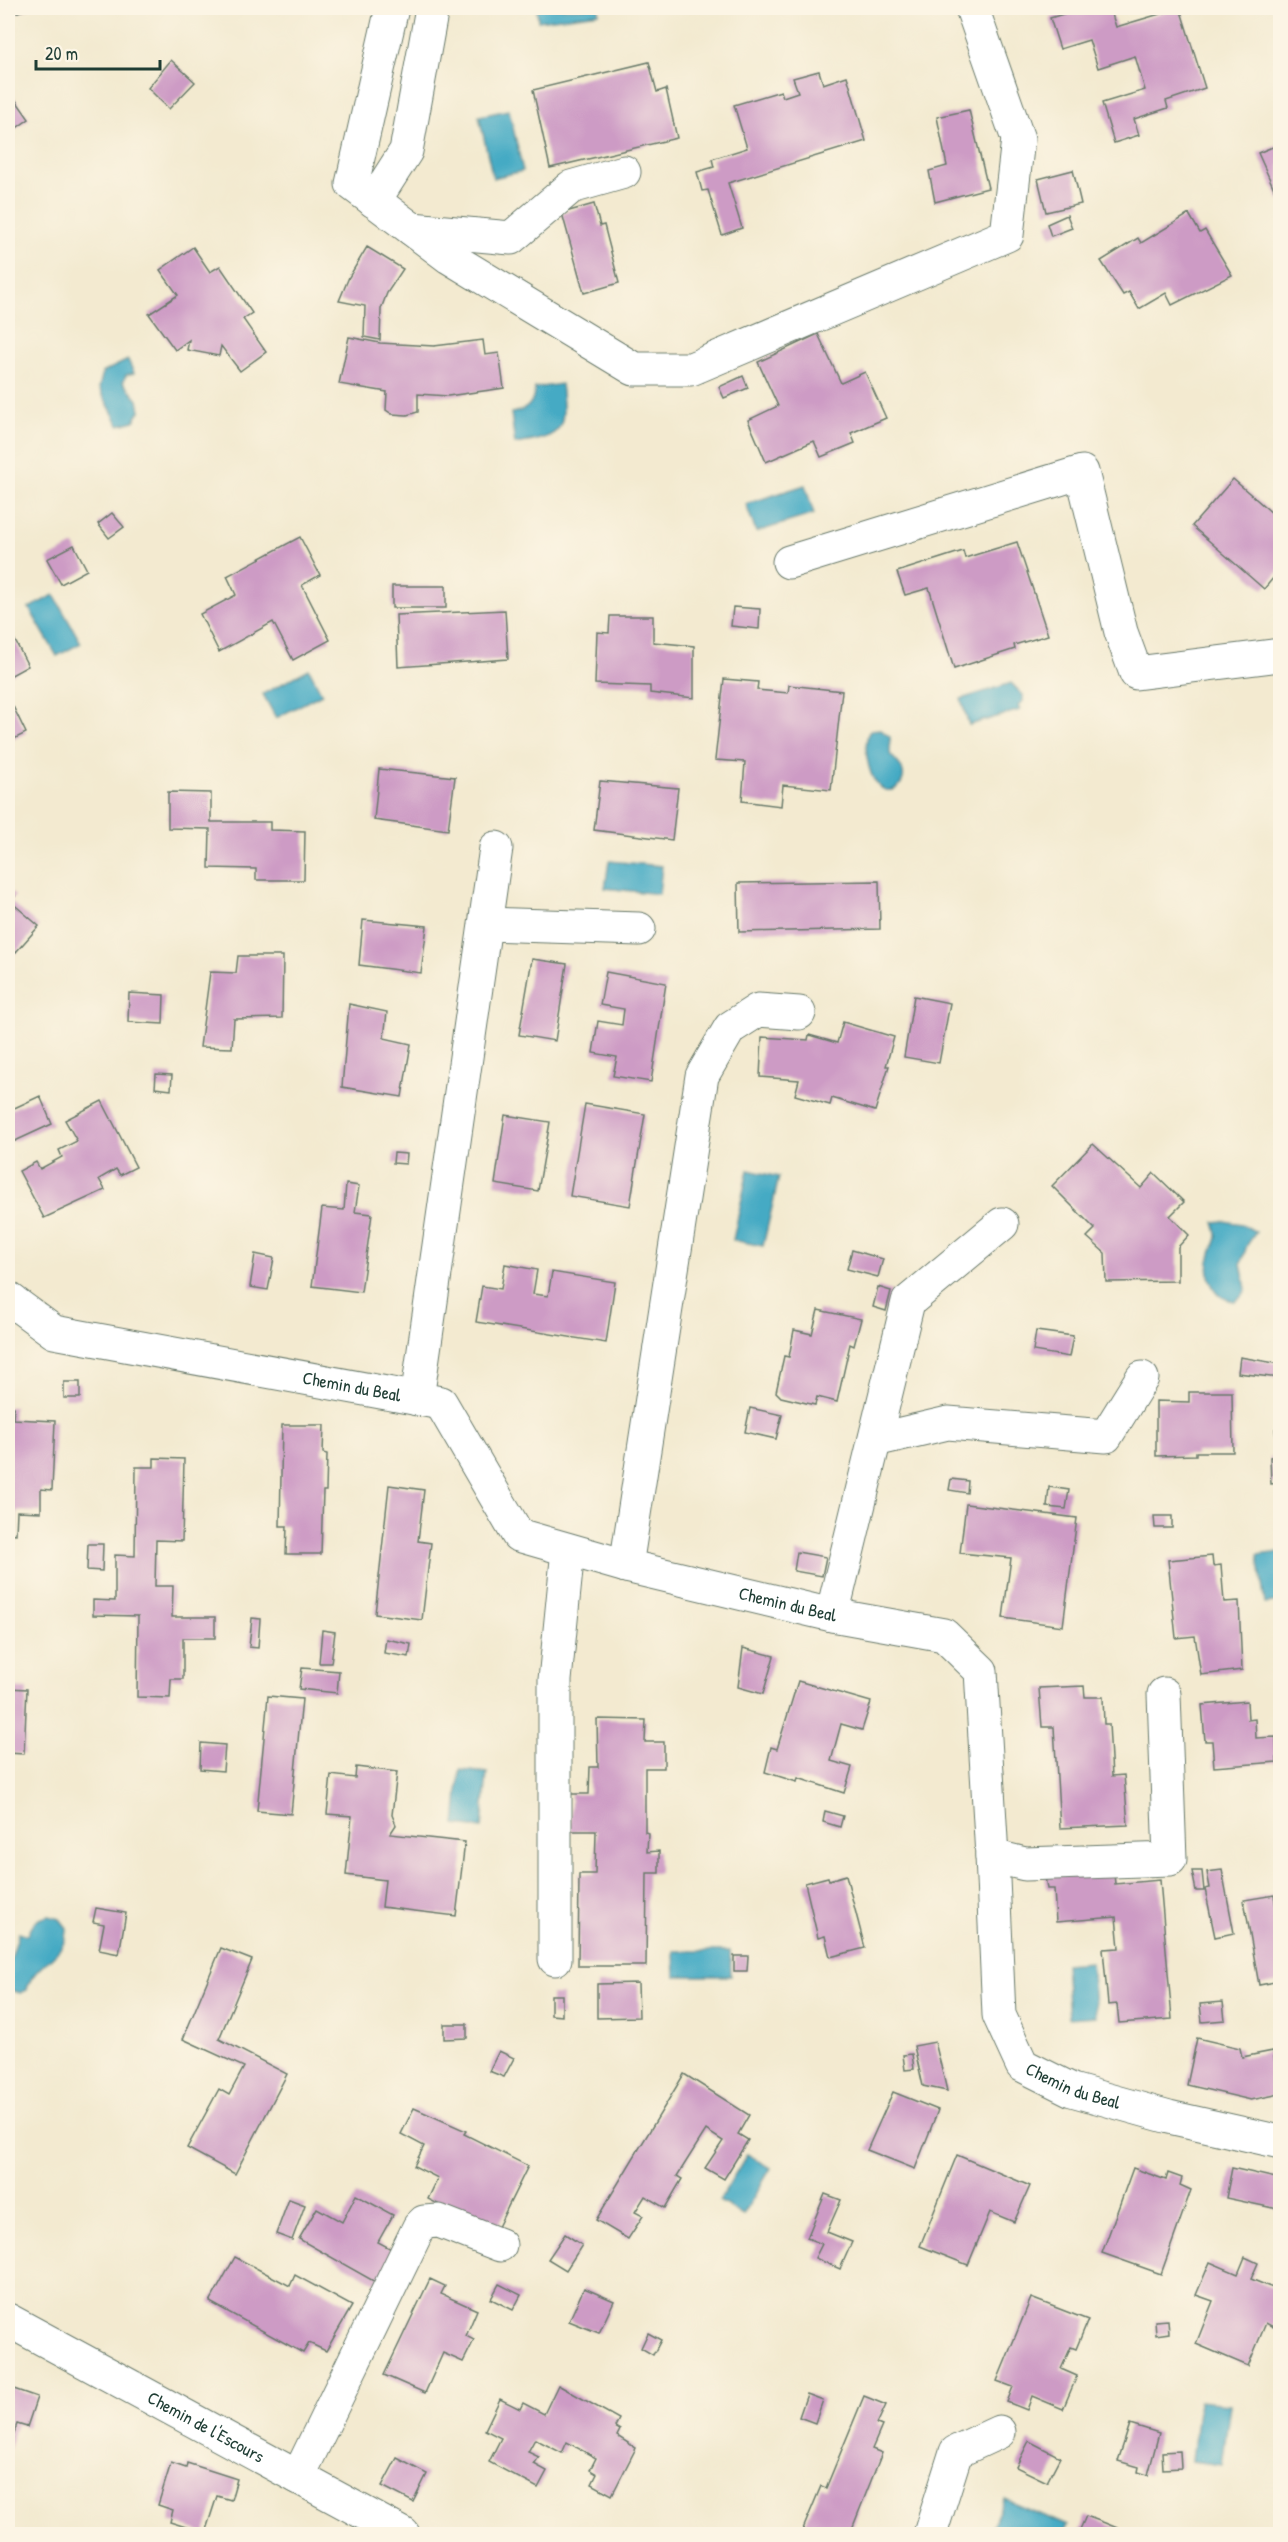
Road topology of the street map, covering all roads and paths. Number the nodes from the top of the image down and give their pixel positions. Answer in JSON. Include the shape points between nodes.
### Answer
{"nodes":[{"id":1,"x":392,"y":8,"type":"edge"},
{"id":2,"x":432,"y":8,"type":"edge"},
{"id":3,"x":972,"y":8,"type":"edge"},
{"id":4,"x":624,"y":172,"type":"dead end"},
{"id":5,"x":374,"y":201,"type":"junction"},
{"id":6,"x":412,"y":229,"type":"junction"},
{"id":7,"x":789,"y":562,"type":"dead end"},
{"id":8,"x":1281,"y":655,"type":"edge"},
{"id":9,"x":496,"y":848,"type":"dead end"},
{"id":10,"x":486,"y":924,"type":"junction"},
{"id":11,"x":639,"y":928,"type":"dead end"},
{"id":12,"x":800,"y":1013,"type":"dead end"},
{"id":13,"x":1002,"y":1224,"type":"dead end"},
{"id":14,"x":8,"y":1298,"type":"edge"},
{"id":15,"x":1142,"y":1378,"type":"dead end"},
{"id":16,"x":417,"y":1399,"type":"junction"},
{"id":17,"x":875,"y":1440,"type":"junction"},
{"id":18,"x":568,"y":1550,"type":"junction"},
{"id":19,"x":626,"y":1566,"type":"junction"},
{"id":20,"x":832,"y":1615,"type":"junction"},
{"id":21,"x":1164,"y":1694,"type":"dead end"},
{"id":22,"x":992,"y":1856,"type":"junction"},
{"id":23,"x":555,"y":1959,"type":"dead end"},
{"id":24,"x":1281,"y":2142,"type":"edge"},
{"id":25,"x":500,"y":2245,"type":"dead end"},
{"id":26,"x":8,"y":2319,"type":"edge"},
{"id":27,"x":999,"y":2432,"type":"dead end"},
{"id":28,"x":298,"y":2477,"type":"junction"},
{"id":29,"x":404,"y":2535,"type":"edge"},
{"id":30,"x":930,"y":2535,"type":"edge"}],
"edges":[{"from":1,"to":5,"type":"street","via":[[352,184]]},
{"from":2,"to":5,"type":"street","via":[[406,151]]},
{"from":3,"to":6,"type":"street","via":[[1018,139],[1007,235],[691,369],[634,369],[449,257]]},
{"from":4,"to":6,"type":"street","via":[[572,187],[511,238]]},
{"from":5,"to":6,"type":"street"},
{"from":7,"to":8,"type":"street","via":[[1082,472],[1120,632],[1136,673]]},
{"from":9,"to":10,"type":"street"},
{"from":10,"to":11,"type":"street"},
{"from":10,"to":16,"type":"street"},
{"from":12,"to":19,"type":"street","via":[[758,1010],[730,1028],[702,1076]]},
{"from":13,"to":17,"type":"street","via":[[908,1302]]},
{"from":14,"to":16,"type":"street","name":"Chemin du Beal","via":[[54,1332]]},
{"from":15,"to":17,"type":"street","via":[[1106,1436],[948,1423]]},
{"from":16,"to":18,"type":"street","name":"Chemin du Beal","via":[[441,1403],[518,1535]]},
{"from":17,"to":20,"type":"street"},
{"from":18,"to":19,"type":"street","name":"Chemin du Beal"},
{"from":18,"to":23,"type":"street","via":[[555,1680]]},
{"from":19,"to":20,"type":"street","name":"Chemin du Beal"},
{"from":20,"to":22,"type":"street","name":"Chemin du Beal","via":[[944,1635],[981,1671]]},
{"from":21,"to":22,"type":"street","via":[[1170,1859],[1024,1864]]},
{"from":22,"to":24,"type":"street","name":"Chemin du Beal","via":[[999,2015],[1022,2065],[1072,2090]]},
{"from":25,"to":28,"type":"street","via":[[439,2221],[424,2222],[419,2227]]},
{"from":26,"to":28,"type":"street","name":"Chemin de l'Escours"},
{"from":27,"to":30,"type":"street","via":[[956,2452]]},
{"from":28,"to":29,"type":"street","name":"Chemin de l'Escours"}]}
